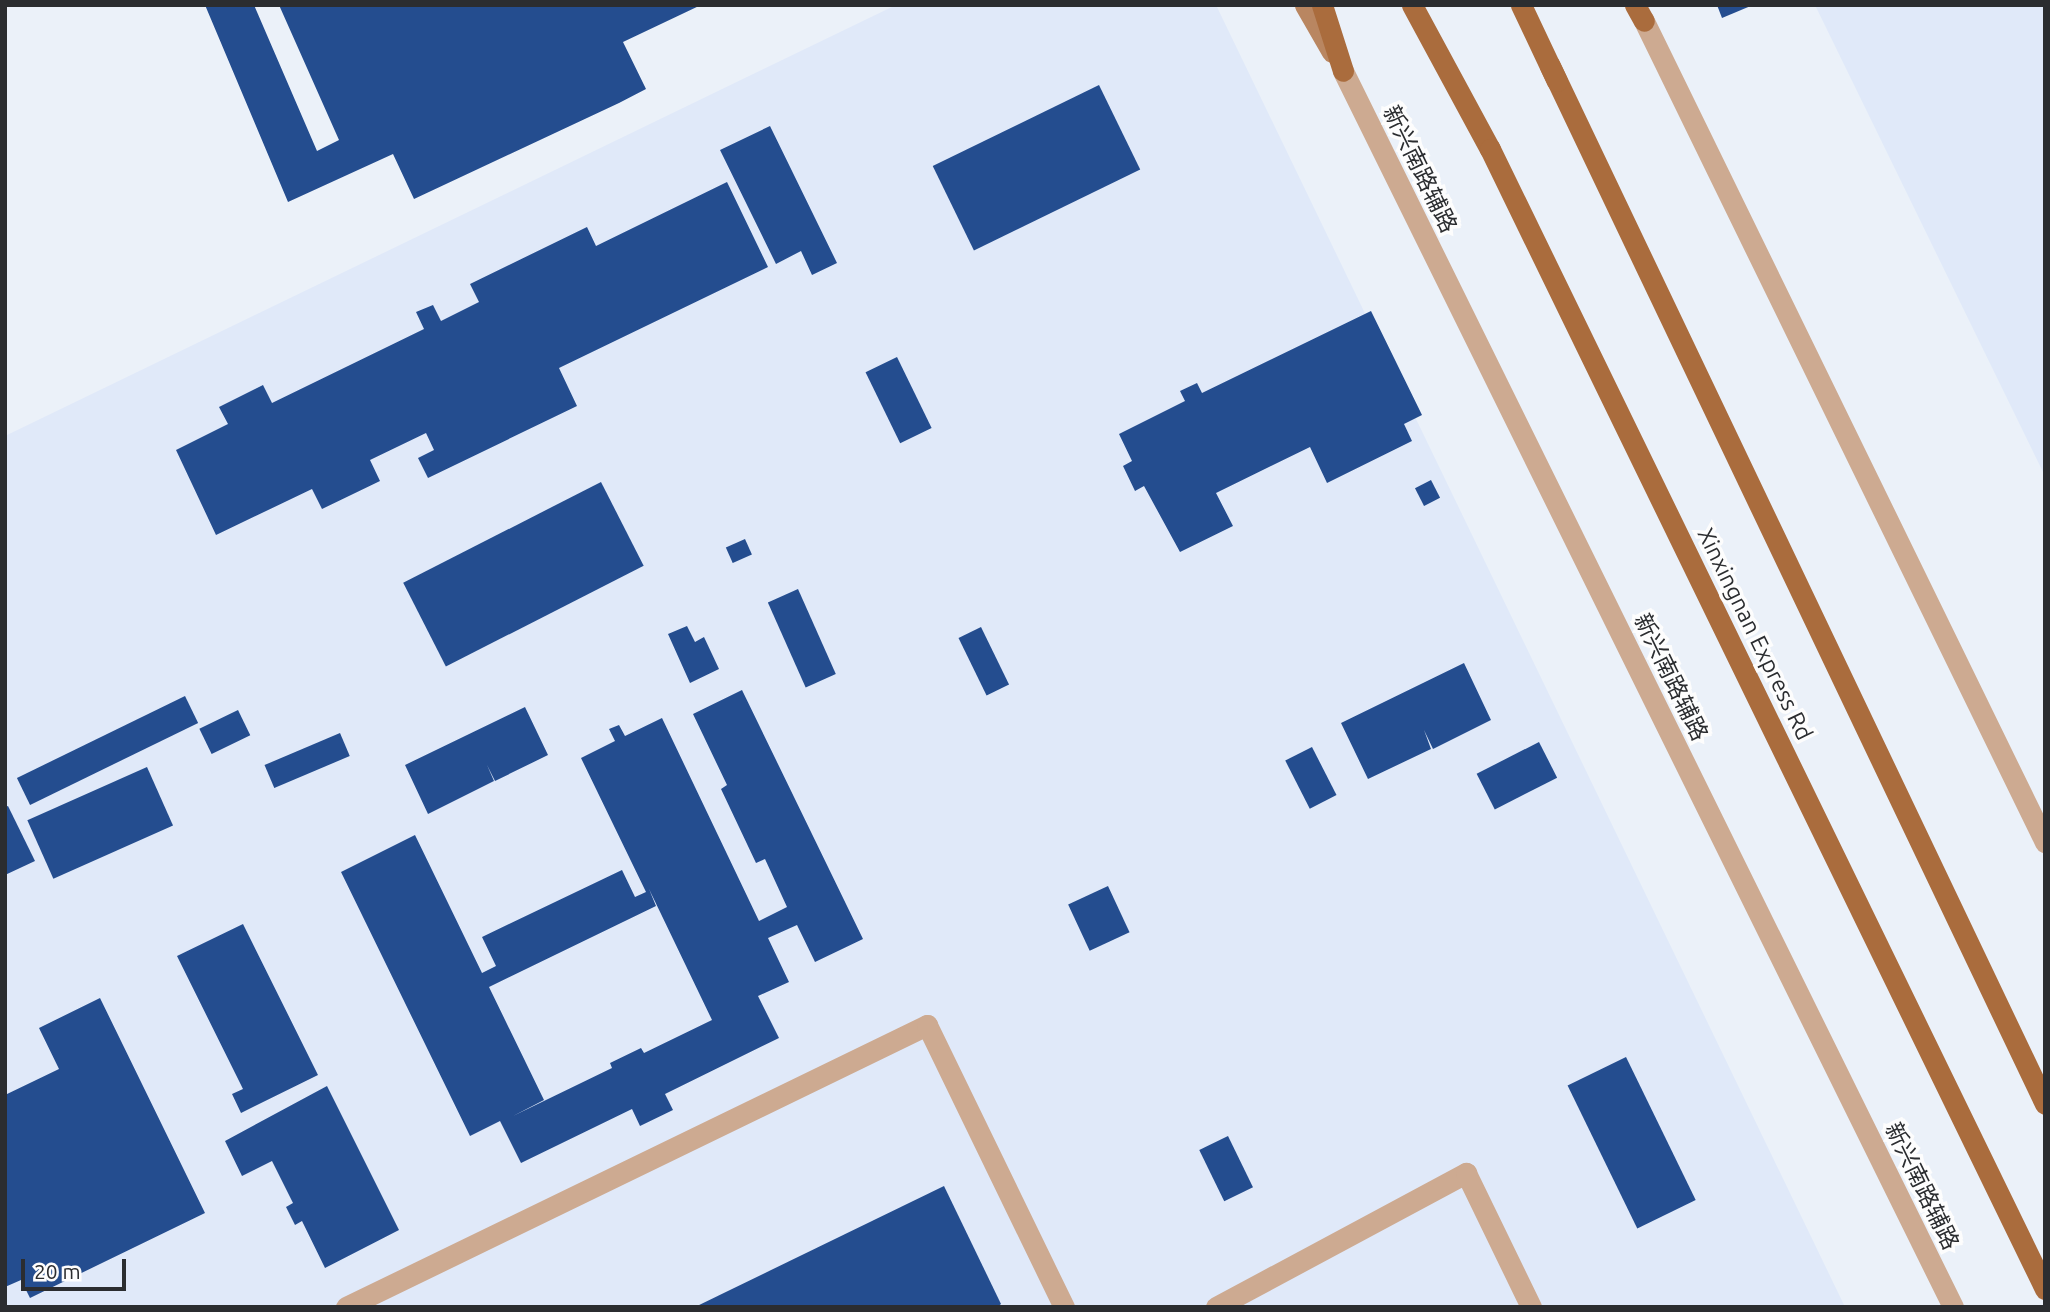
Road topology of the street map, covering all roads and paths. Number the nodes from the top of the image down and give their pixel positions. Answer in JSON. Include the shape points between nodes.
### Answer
{"nodes":[{"id":1,"x":1305,"y":5,"type":"edge"},
{"id":2,"x":1322,"y":5,"type":"edge"},
{"id":3,"x":1412,"y":5,"type":"edge"},
{"id":4,"x":1429,"y":5,"type":"edge"},
{"id":5,"x":1521,"y":5,"type":"edge"},
{"id":6,"x":1529,"y":5,"type":"edge"},
{"id":7,"x":1639,"y":10,"type":"edge"},
{"id":8,"x":1343,"y":71,"type":"junction"},
{"id":9,"x":1558,"y":81,"type":"junction"},
{"id":10,"x":1490,"y":149,"type":"junction"},
{"id":11,"x":2045,"y":842,"type":"edge"},
{"id":12,"x":2045,"y":1104,"type":"edge"},
{"id":13,"x":2045,"y":1289,"type":"edge"},
{"id":14,"x":346,"y":1307,"type":"edge"},
{"id":15,"x":1064,"y":1307,"type":"edge"},
{"id":16,"x":1216,"y":1307,"type":"edge"},
{"id":17,"x":1531,"y":1307,"type":"edge"},
{"id":18,"x":1953,"y":1307,"type":"edge"}],
"edges":[{"from":1,"to":8,"type":"main road"},
{"from":2,"to":8,"type":"main road"},
{"from":3,"to":10,"type":"main road","name":"Xinxingnan Express Rd"},
{"from":4,"to":10,"type":"main road"},
{"from":5,"to":9,"type":"main road","bridge":true},
{"from":6,"to":9,"type":"main road"},
{"from":7,"to":11,"type":"street"},
{"from":8,"to":18,"type":"street","name":"新兴南路辅路"},
{"from":9,"to":12,"type":"main road"},
{"from":10,"to":13,"type":"main road","name":"Xinxingnan Express Rd"},
{"from":14,"to":15,"type":"street","via":[[927,1026]]},
{"from":16,"to":17,"type":"street","via":[[1466,1173]]}]}
